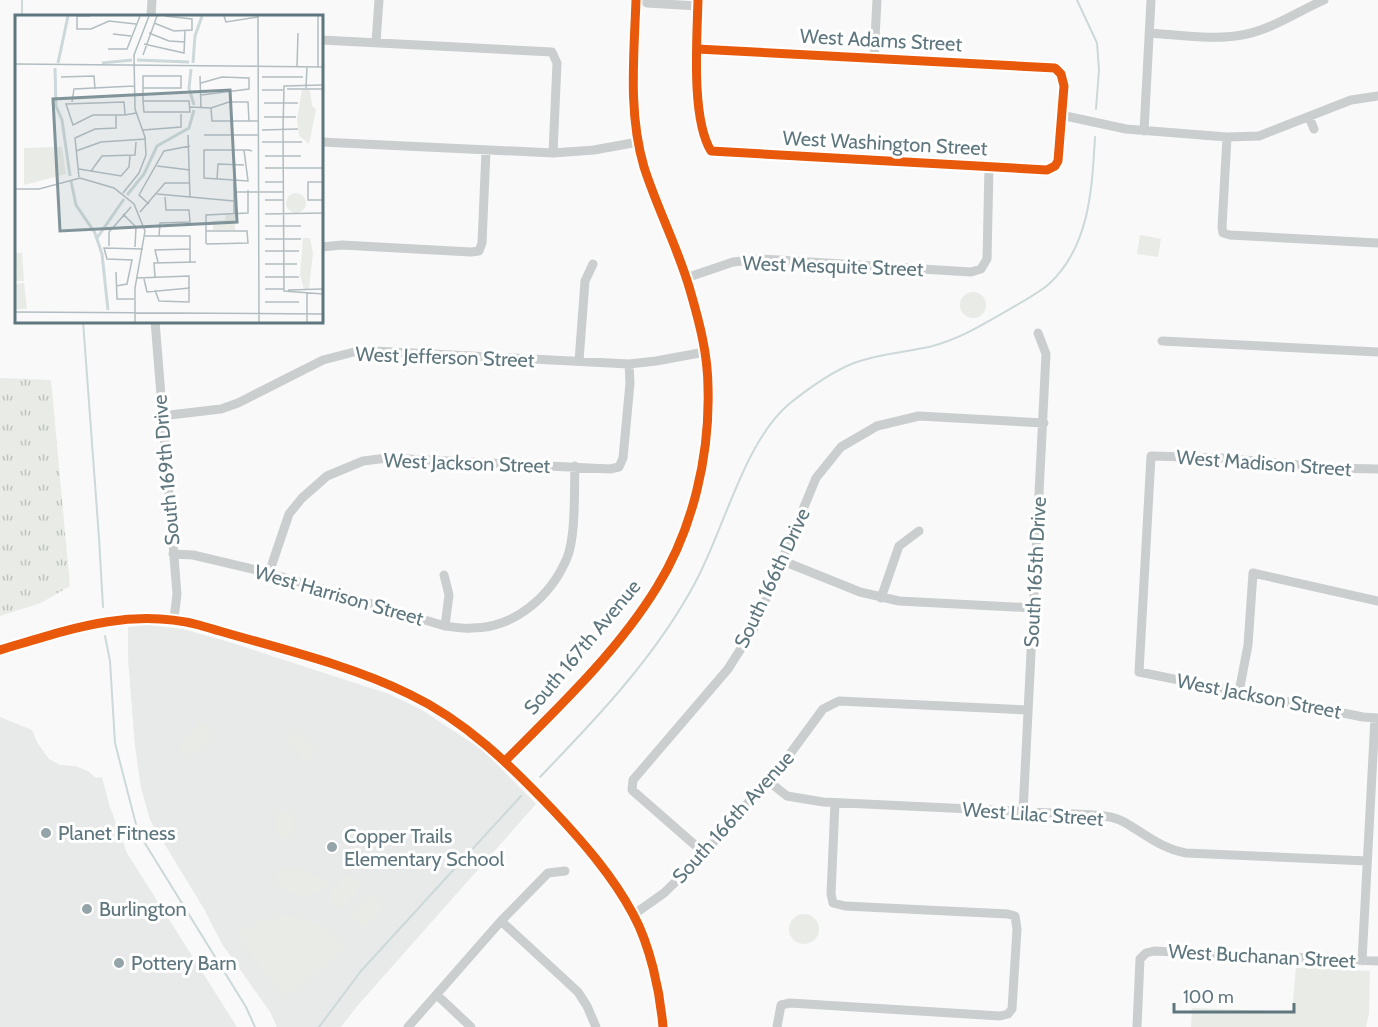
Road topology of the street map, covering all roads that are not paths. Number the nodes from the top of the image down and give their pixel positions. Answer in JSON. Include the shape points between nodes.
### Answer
{"nodes":[{"id":1,"x":379,"y":0,"type":"edge"},
{"id":2,"x":636,"y":0,"type":"edge"},
{"id":3,"x":643,"y":0,"type":"edge"},
{"id":4,"x":877,"y":0,"type":"edge"},
{"id":5,"x":1151,"y":0,"type":"edge"},
{"id":6,"x":1324,"y":0,"type":"edge"},
{"id":7,"x":698,"y":3,"type":"edge"},
{"id":8,"x":1149,"y":33,"type":"junction"},
{"id":9,"x":322,"y":40,"type":"edge"},
{"id":10,"x":376,"y":42,"type":"junction"},
{"id":11,"x":697,"y":49,"type":"junction"},
{"id":12,"x":874,"y":58,"type":"junction"},
{"id":13,"x":1378,"y":96,"type":"edge"},
{"id":14,"x":1061,"y":115,"type":"junction"},
{"id":15,"x":1309,"y":117,"type":"junction"},
{"id":16,"x":1314,"y":129,"type":"dead end"},
{"id":17,"x":1144,"y":131,"type":"junction"},
{"id":18,"x":1227,"y":137,"type":"junction"},
{"id":19,"x":322,"y":142,"type":"edge"},
{"id":20,"x":638,"y":142,"type":"junction"},
{"id":21,"x":486,"y":151,"type":"junction"},
{"id":22,"x":553,"y":153,"type":"junction"},
{"id":23,"x":989,"y":167,"type":"junction"},
{"id":24,"x":1378,"y":243,"type":"edge"},
{"id":25,"x":322,"y":247,"type":"edge"},
{"id":26,"x":593,"y":264,"type":"dead end"},
{"id":27,"x":686,"y":278,"type":"junction"},
{"id":28,"x":155,"y":322,"type":"edge"},
{"id":29,"x":1038,"y":333,"type":"dead end"},
{"id":30,"x":1162,"y":341,"type":"dead end"},
{"id":31,"x":705,"y":352,"type":"junction"},
{"id":32,"x":1378,"y":352,"type":"edge"},
{"id":33,"x":579,"y":361,"type":"junction"},
{"id":34,"x":629,"y":364,"type":"junction"},
{"id":35,"x":161,"y":416,"type":"junction"},
{"id":36,"x":1044,"y":423,"type":"junction"},
{"id":37,"x":575,"y":466,"type":"junction"},
{"id":38,"x":1378,"y":469,"type":"edge"},
{"id":39,"x":919,"y":531,"type":"dead end"},
{"id":40,"x":173,"y":554,"type":"junction"},
{"id":41,"x":783,"y":561,"type":"junction"},
{"id":42,"x":269,"y":573,"type":"junction"},
{"id":43,"x":444,"y":575,"type":"dead end"},
{"id":44,"x":881,"y":598,"type":"junction"},
{"id":45,"x":1378,"y":601,"type":"edge"},
{"id":46,"x":1033,"y":608,"type":"junction"},
{"id":47,"x":174,"y":619,"type":"junction"},
{"id":48,"x":445,"y":626,"type":"junction"},
{"id":49,"x":0,"y":650,"type":"edge"},
{"id":50,"x":1139,"y":672,"type":"joint"},
{"id":51,"x":1239,"y":692,"type":"junction"},
{"id":52,"x":1028,"y":710,"type":"junction"},
{"id":53,"x":1376,"y":718,"type":"edge"},
{"id":54,"x":505,"y":761,"type":"junction"},
{"id":55,"x":767,"y":780,"type":"junction"},
{"id":56,"x":1375,"y":782,"type":"edge"},
{"id":57,"x":1375,"y":794,"type":"edge"},
{"id":58,"x":835,"y":802,"type":"junction"},
{"id":59,"x":1023,"y":812,"type":"junction"},
{"id":60,"x":704,"y":854,"type":"junction"},
{"id":61,"x":1367,"y":861,"type":"junction"},
{"id":62,"x":565,"y":871,"type":"dead end"},
{"id":63,"x":633,"y":915,"type":"junction"},
{"id":64,"x":501,"y":921,"type":"junction"},
{"id":65,"x":1362,"y":961,"type":"junction"},
{"id":66,"x":1378,"y":961,"type":"edge"},
{"id":67,"x":436,"y":994,"type":"junction"},
{"id":68,"x":408,"y":1027,"type":"edge"},
{"id":69,"x":471,"y":1027,"type":"edge"},
{"id":70,"x":596,"y":1027,"type":"edge"},
{"id":71,"x":663,"y":1027,"type":"edge"},
{"id":72,"x":777,"y":1027,"type":"edge"},
{"id":73,"x":1137,"y":1027,"type":"edge"}],
"edges":[{"from":1,"to":10,"type":"street"},
{"from":2,"to":20,"type":"street","name":"South 167th Avenue","via":[[633,77]]},
{"from":3,"to":7,"type":"street"},
{"from":4,"to":12,"type":"street"},
{"from":5,"to":8,"type":"street"},
{"from":6,"to":8,"type":"street","via":[[1263,29],[1234,36]]},
{"from":7,"to":11,"type":"street"},
{"from":8,"to":17,"type":"street"},
{"from":9,"to":10,"type":"street"},
{"from":10,"to":22,"type":"street","via":[[552,52],[557,63]]},
{"from":11,"to":12,"type":"street","name":"West Adams Street"},
{"from":11,"to":23,"type":"street","name":"West Washington Street","via":[[696,82],[705,141],[711,152]]},
{"from":12,"to":14,"type":"street","name":"West Adams Street","via":[[1055,68],[1064,86]]},
{"from":13,"to":15,"type":"street","via":[[1352,100]]},
{"from":14,"to":17,"type":"street"},
{"from":14,"to":23,"type":"street","name":"West Washington Street","via":[[1055,166],[1047,170]]},
{"from":15,"to":16,"type":"street"},
{"from":15,"to":18,"type":"street","via":[[1259,136]]},
{"from":17,"to":18,"type":"street"},
{"from":18,"to":24,"type":"street","via":[[1223,233]]},
{"from":19,"to":21,"type":"street"},
{"from":20,"to":22,"type":"street"},
{"from":20,"to":27,"type":"street","name":"South 167th Avenue"},
{"from":21,"to":22,"type":"street"},
{"from":21,"to":25,"type":"street","via":[[479,251]]},
{"from":23,"to":27,"type":"street","name":"West Mesquite Street","via":[[987,259],[981,269],[971,272],[760,259],[733,262]]},
{"from":26,"to":33,"type":"street","via":[[585,281]]},
{"from":27,"to":31,"type":"street","name":"South 167th Avenue"},
{"from":28,"to":35,"type":"street","name":"South 169th Drive"},
{"from":29,"to":36,"type":"street","name":"South 165th Drive","via":[[1046,354]]},
{"from":30,"to":32,"type":"street"},
{"from":31,"to":34,"type":"street","name":"West Jefferson Street"},
{"from":31,"to":54,"type":"street","name":"South 167th Avenue","via":[[708,415],[701,471],[685,527],[658,585],[599,662]]},
{"from":33,"to":34,"type":"street","name":"West Jefferson Street"},
{"from":33,"to":35,"type":"street","name":"West Jefferson Street","via":[[354,352],[323,360],[221,409]]},
{"from":34,"to":37,"type":"street","name":"West Jackson Street","via":[[623,458],[619,467]]},
{"from":35,"to":40,"type":"street","name":"South 169th Drive"},
{"from":36,"to":41,"type":"street","name":"South 166th Drive","via":[[919,416],[877,426],[841,447],[816,478]]},
{"from":36,"to":46,"type":"street","name":"South 165th Drive"},
{"from":37,"to":42,"type":"street","name":"West Jackson Street","via":[[387,458],[363,461],[327,476],[302,498],[290,514]]},
{"from":37,"to":48,"type":"street","name":"West Harrison Street","via":[[567,558],[538,601],[504,622],[473,628]]},
{"from":38,"to":50,"type":"street","name":"West Madison Street","via":[[1151,456]]},
{"from":39,"to":44,"type":"street","via":[[899,546]]},
{"from":40,"to":42,"type":"street","name":"West Harrison Street"},
{"from":40,"to":47,"type":"street","name":"South 169th Drive","via":[[177,594]]},
{"from":41,"to":44,"type":"street"},
{"from":41,"to":60,"type":"street","name":"South 166th Drive","via":[[754,628],[728,669],[633,780],[632,790]]},
{"from":42,"to":48,"type":"street","name":"West Harrison Street"},
{"from":43,"to":48,"type":"street","via":[[449,595]]},
{"from":44,"to":46,"type":"street"},
{"from":45,"to":51,"type":"street","via":[[1253,573],[1248,645]]},
{"from":46,"to":52,"type":"street","name":"South 165th Drive"},
{"from":47,"to":49,"type":"street","via":[[105,622]]},
{"from":47,"to":54,"type":"street","via":[[384,682],[458,722]]},
{"from":50,"to":51,"type":"street","name":"West Jackson Street"},
{"from":51,"to":53,"type":"street","name":"West Jackson Street"},
{"from":52,"to":55,"type":"street","name":"South 166th Avenue","via":[[839,701],[823,710]]},
{"from":52,"to":59,"type":"street","name":"South 165th Drive"},
{"from":53,"to":56,"type":"street"},
{"from":54,"to":63,"type":"street","via":[[590,850]]},
{"from":55,"to":58,"type":"street","name":"West Lilac Street","via":[[787,796]]},
{"from":55,"to":60,"type":"street","name":"South 166th Avenue"},
{"from":56,"to":57,"type":"street"},
{"from":57,"to":61,"type":"street"},
{"from":58,"to":59,"type":"street","name":"West Lilac Street"},
{"from":58,"to":72,"type":"street","via":[[832,903],[1015,916],[1012,1009],[1000,1016],[781,1005]]},
{"from":59,"to":61,"type":"street","name":"West Lilac Street","via":[[1123,821],[1171,850],[1186,853]]},
{"from":60,"to":63,"type":"street","name":"South 166th Avenue","via":[[664,893]]},
{"from":61,"to":65,"type":"street"},
{"from":62,"to":64,"type":"street","via":[[548,873]]},
{"from":63,"to":71,"type":"street","via":[[656,981]]},
{"from":64,"to":67,"type":"street"},
{"from":64,"to":70,"type":"street","via":[[578,992]]},
{"from":65,"to":66,"type":"street","name":"West Buchanan Street"},
{"from":65,"to":73,"type":"street","name":"West Buchanan Street","via":[[1146,953],[1140,959]]},
{"from":67,"to":68,"type":"street"},
{"from":67,"to":69,"type":"street"}]}
